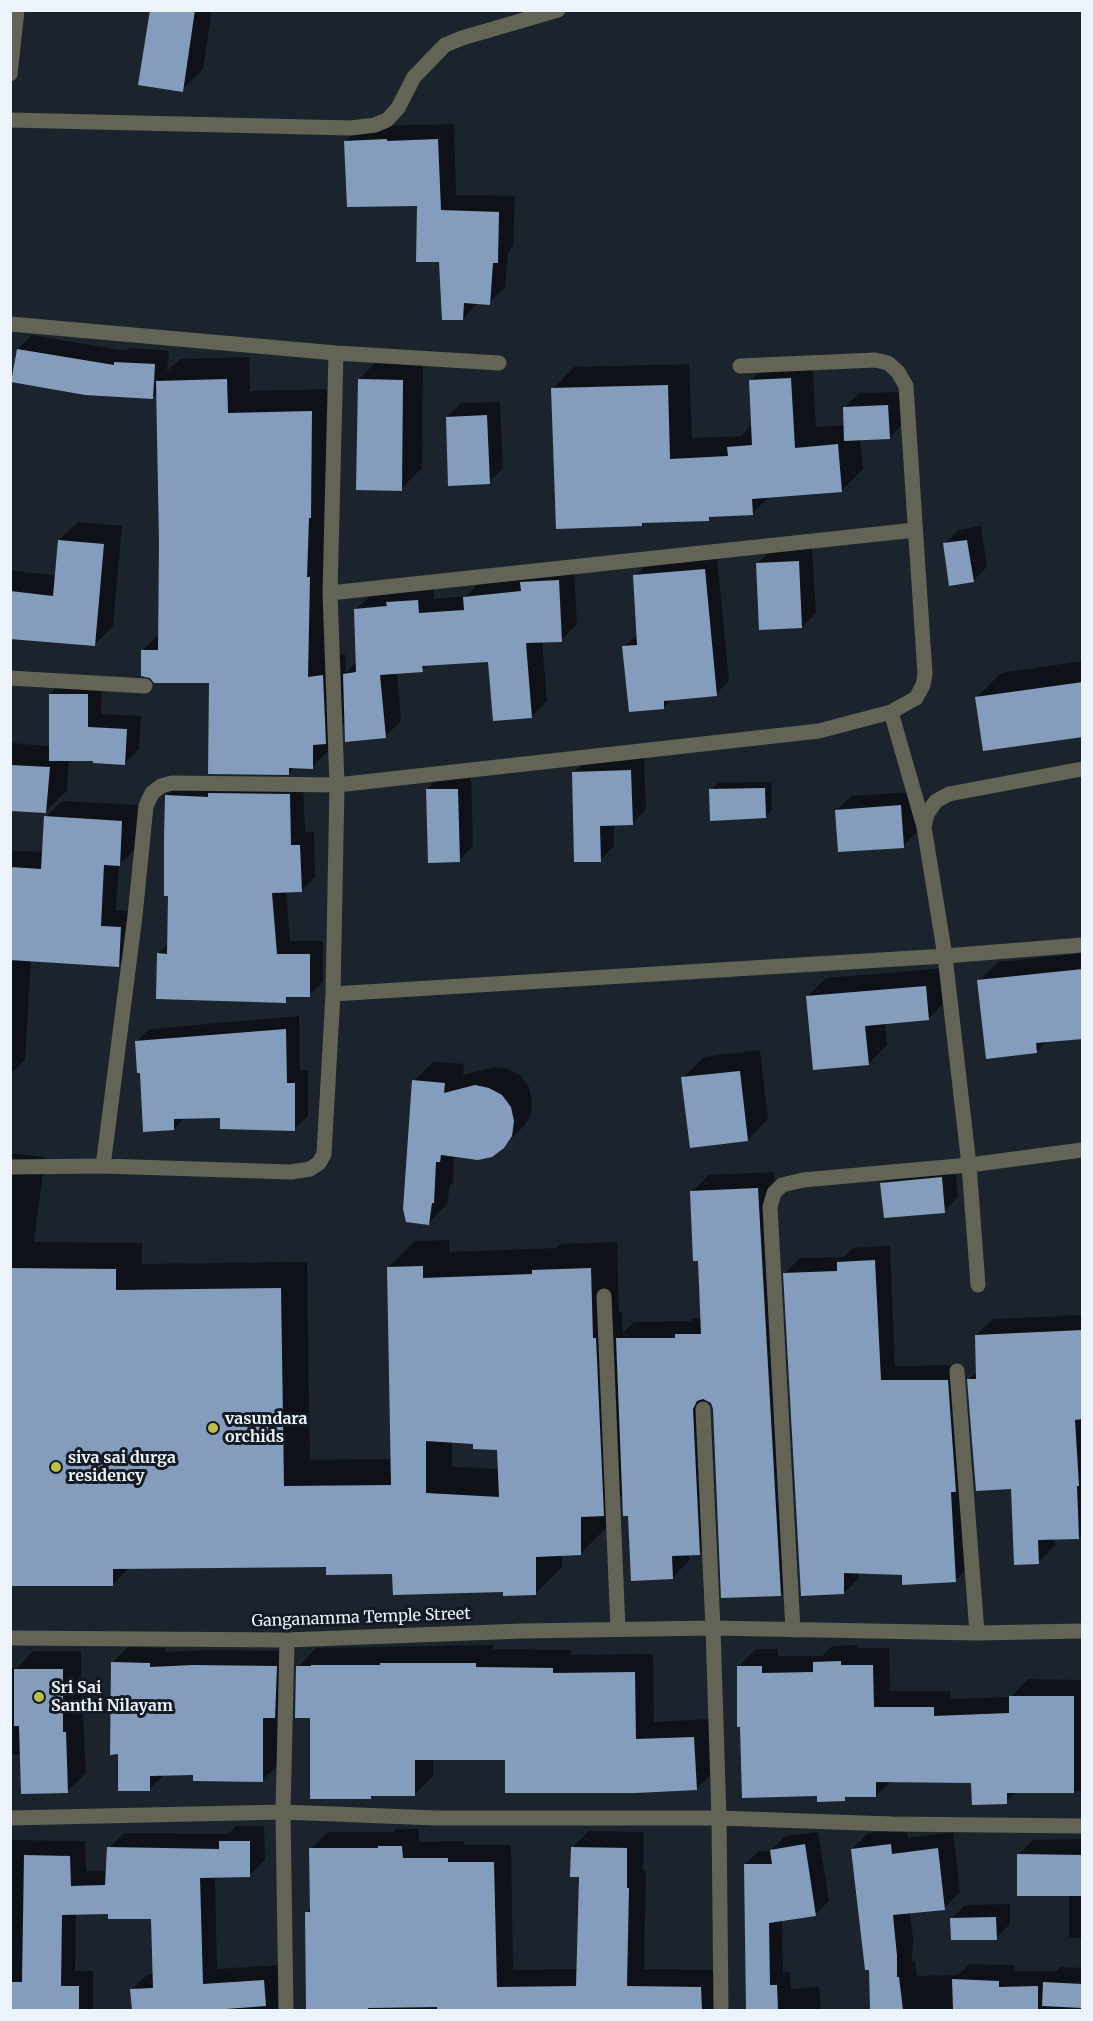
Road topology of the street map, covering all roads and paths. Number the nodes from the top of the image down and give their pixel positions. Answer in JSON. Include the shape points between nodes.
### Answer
{"nodes":[{"id":1,"x":17,"y":10,"type":"edge"},
{"id":2,"x":558,"y":10,"type":"edge"},
{"id":3,"x":10,"y":74,"type":"edge"},
{"id":4,"x":10,"y":120,"type":"edge"},
{"id":5,"x":10,"y":324,"type":"edge"},
{"id":6,"x":336,"y":353,"type":"junction"},
{"id":7,"x":499,"y":363,"type":"dead end"},
{"id":8,"x":740,"y":366,"type":"dead end"},
{"id":9,"x":915,"y":530,"type":"junction"},
{"id":10,"x":330,"y":593,"type":"junction"},
{"id":11,"x":10,"y":678,"type":"edge"},
{"id":12,"x":145,"y":687,"type":"dead end"},
{"id":13,"x":891,"y":712,"type":"junction"},
{"id":14,"x":1083,"y":769,"type":"edge"},
{"id":15,"x":337,"y":785,"type":"junction"},
{"id":16,"x":924,"y":827,"type":"junction"},
{"id":17,"x":1083,"y":945,"type":"edge"},
{"id":18,"x":945,"y":956,"type":"junction"},
{"id":19,"x":333,"y":994,"type":"junction"},
{"id":20,"x":1083,"y":1150,"type":"edge"},
{"id":21,"x":969,"y":1165,"type":"junction"},
{"id":22,"x":103,"y":1166,"type":"junction"},
{"id":23,"x":10,"y":1167,"type":"edge"},
{"id":24,"x":978,"y":1285,"type":"dead end"},
{"id":25,"x":604,"y":1296,"type":"dead end"},
{"id":26,"x":957,"y":1371,"type":"dead end"},
{"id":27,"x":703,"y":1409,"type":"dead end"},
{"id":28,"x":713,"y":1628,"type":"junction"},
{"id":29,"x":618,"y":1629,"type":"junction"},
{"id":30,"x":794,"y":1630,"type":"junction"},
{"id":31,"x":1083,"y":1631,"type":"edge"},
{"id":32,"x":977,"y":1633,"type":"junction"},
{"id":33,"x":10,"y":1638,"type":"edge"},
{"id":34,"x":287,"y":1640,"type":"junction"},
{"id":35,"x":283,"y":1812,"type":"junction"},
{"id":36,"x":10,"y":1818,"type":"edge"},
{"id":37,"x":719,"y":1818,"type":"junction"},
{"id":38,"x":1083,"y":1826,"type":"edge"},
{"id":39,"x":286,"y":2010,"type":"edge"},
{"id":40,"x":721,"y":2010,"type":"edge"}],
"edges":[{"from":1,"to":3,"type":"street"},
{"from":2,"to":4,"type":"street","via":[[445,45],[414,77],[398,108],[387,120],[375,125],[351,128]]},
{"from":5,"to":6,"type":"street"},
{"from":6,"to":7,"type":"street"},
{"from":6,"to":10,"type":"street"},
{"from":8,"to":9,"type":"street","via":[[875,360],[888,363],[898,372],[906,386]]},
{"from":9,"to":10,"type":"street"},
{"from":9,"to":13,"type":"street","via":[[925,674],[916,698]]},
{"from":10,"to":15,"type":"street"},
{"from":11,"to":12,"type":"street"},
{"from":13,"to":15,"type":"street","via":[[819,731]]},
{"from":13,"to":16,"type":"street"},
{"from":14,"to":16,"type":"street","via":[[949,794],[936,801]]},
{"from":15,"to":19,"type":"street"},
{"from":15,"to":22,"type":"street","via":[[172,783],[152,792],[146,806]]},
{"from":16,"to":18,"type":"street"},
{"from":17,"to":18,"type":"street"},
{"from":18,"to":19,"type":"street"},
{"from":18,"to":21,"type":"street"},
{"from":19,"to":22,"type":"street","via":[[324,1154],[319,1163],[291,1172]]},
{"from":20,"to":21,"type":"street"},
{"from":21,"to":24,"type":"street"},
{"from":21,"to":30,"type":"street","via":[[803,1180],[782,1185],[774,1194],[770,1207]]},
{"from":22,"to":23,"type":"street"},
{"from":25,"to":29,"type":"street"},
{"from":26,"to":32,"type":"street"},
{"from":27,"to":28,"type":"street"},
{"from":28,"to":29,"type":"street","name":"Ganganamma Temple Street"},
{"from":28,"to":30,"type":"street","name":"Ganganamma Temple Street"},
{"from":28,"to":37,"type":"street"},
{"from":29,"to":34,"type":"street","name":"Ganganamma Temple Street"},
{"from":30,"to":32,"type":"street","name":"Ganganamma Temple Street"},
{"from":31,"to":32,"type":"street","name":"Ganganamma Temple Street"},
{"from":33,"to":34,"type":"street","name":"Ganganamma Temple Street"},
{"from":34,"to":35,"type":"street"},
{"from":35,"to":36,"type":"street"},
{"from":35,"to":37,"type":"street","via":[[436,1818]]},
{"from":35,"to":39,"type":"street"},
{"from":37,"to":38,"type":"street"},
{"from":37,"to":40,"type":"street"}]}
